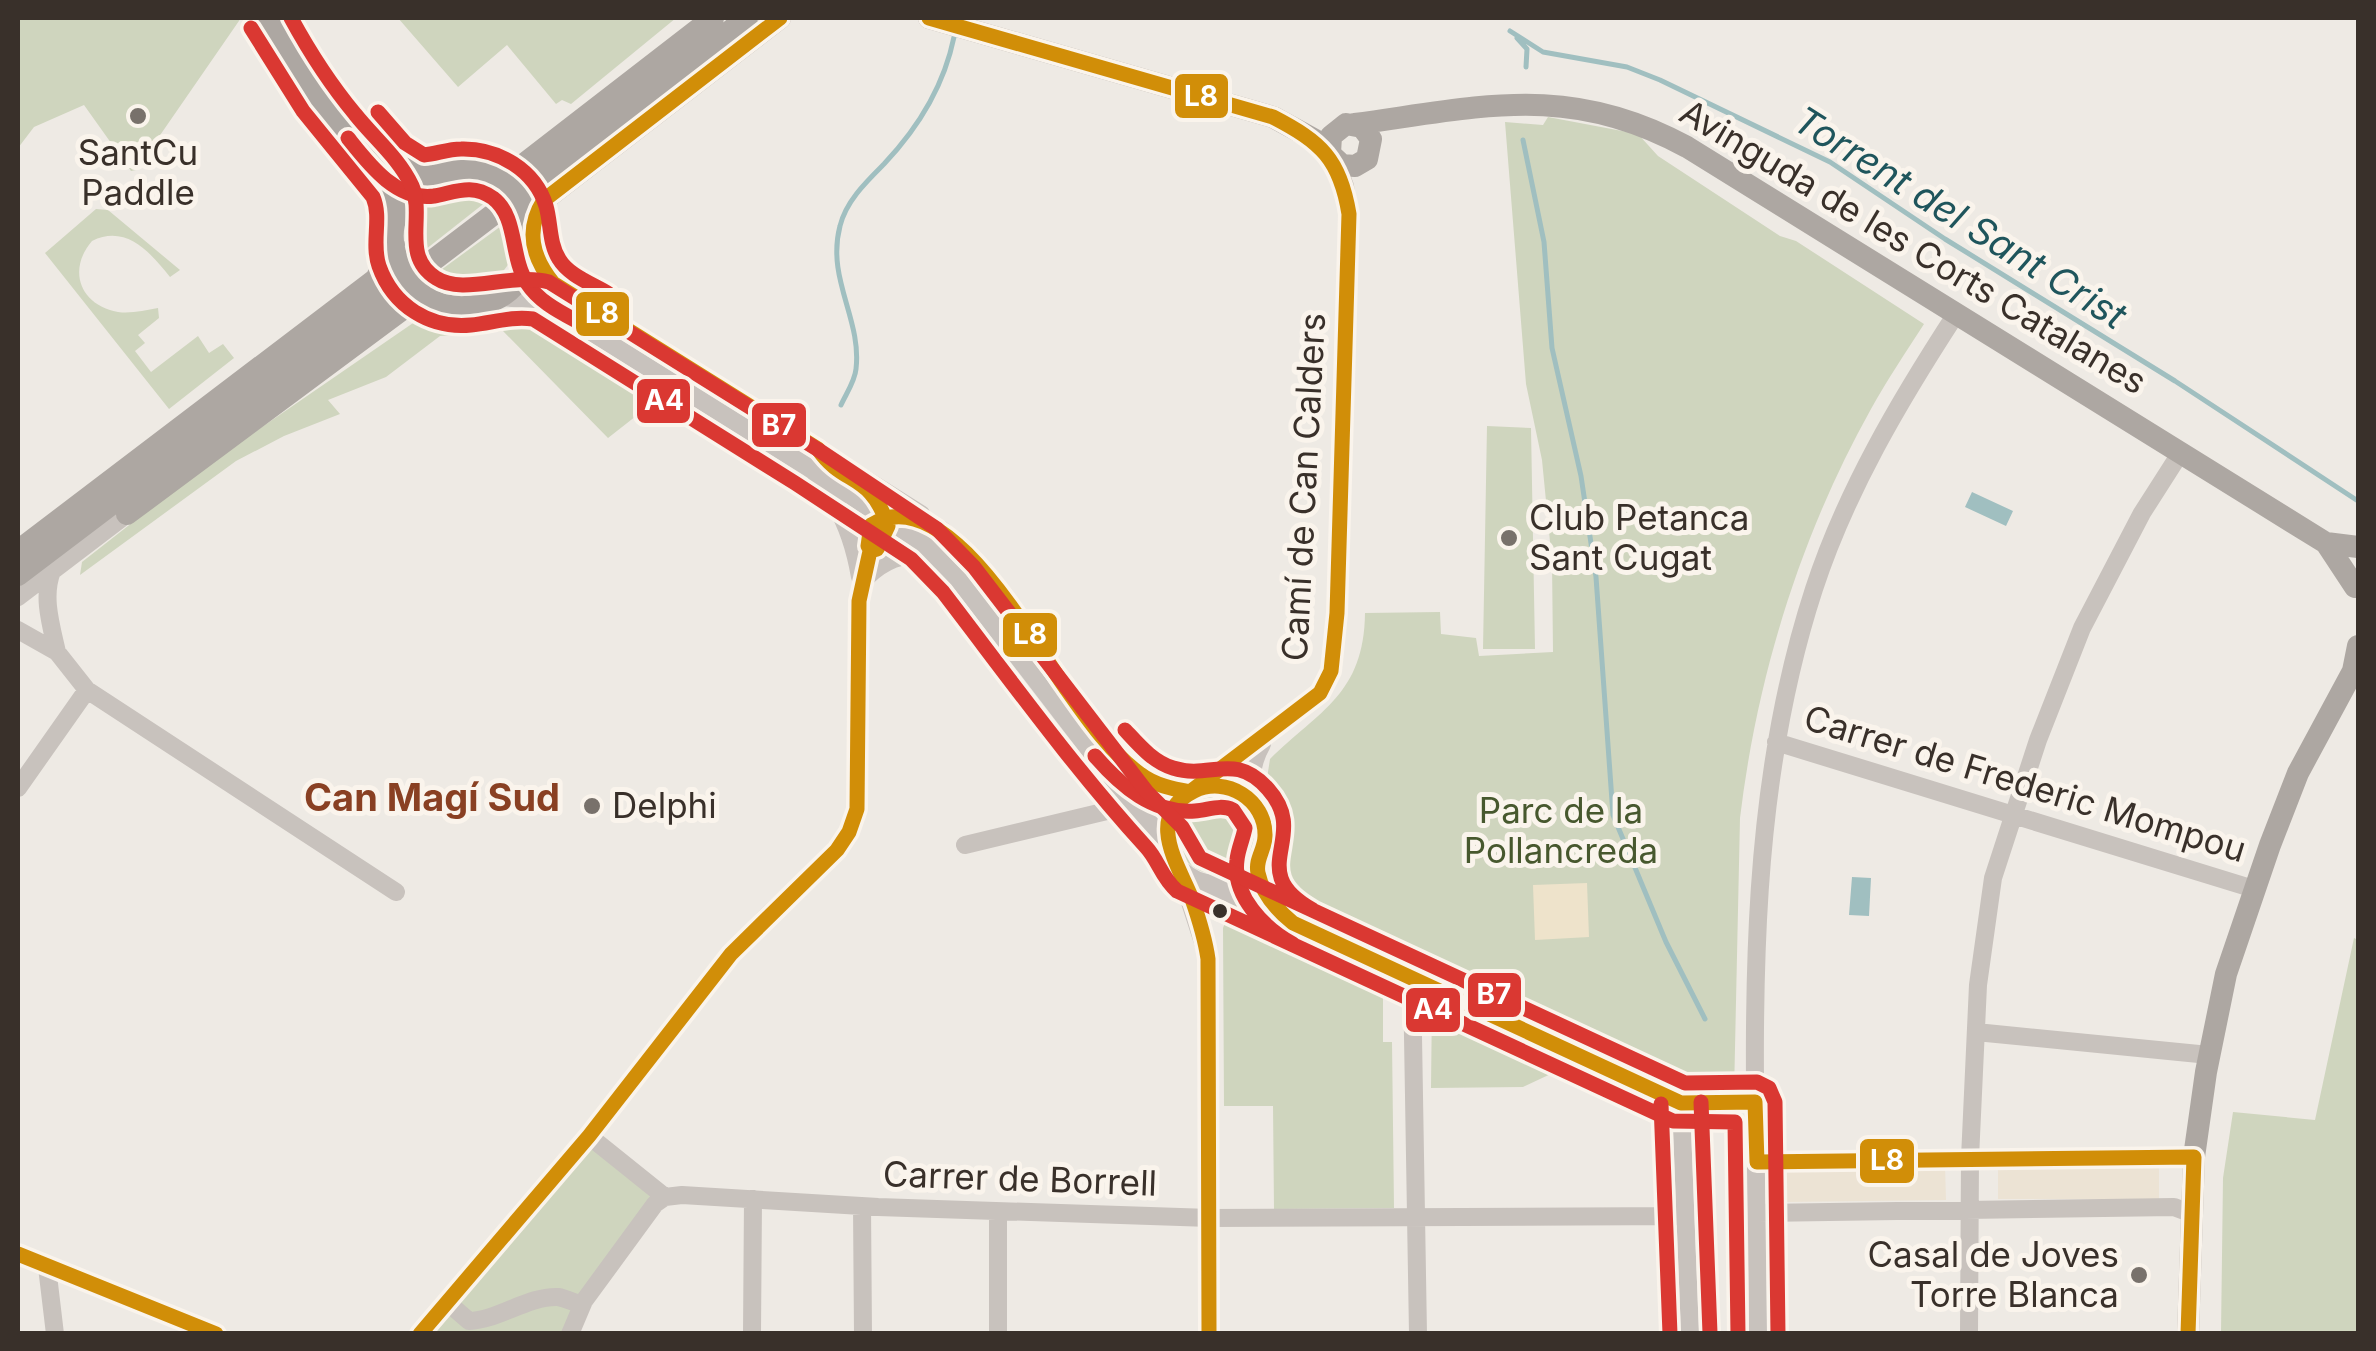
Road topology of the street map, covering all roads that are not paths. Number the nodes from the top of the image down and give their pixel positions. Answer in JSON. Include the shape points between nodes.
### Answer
{"nodes":[{"id":1,"x":268,"y":18,"type":"edge"},
{"id":2,"x":289,"y":18,"type":"edge"},
{"id":3,"x":713,"y":18,"type":"edge"},
{"id":4,"x":746,"y":18,"type":"edge"},
{"id":5,"x":780,"y":18,"type":"edge"},
{"id":6,"x":929,"y":18,"type":"edge"},
{"id":7,"x":1434,"y":115,"type":"junction"},
{"id":8,"x":1274,"y":117,"type":"junction"},
{"id":9,"x":1351,"y":124,"type":"junction"},
{"id":10,"x":1332,"y":156,"type":"junction"},
{"id":11,"x":1368,"y":157,"type":"junction"},
{"id":12,"x":430,"y":176,"type":"junction"},
{"id":13,"x":495,"y":176,"type":"junction"},
{"id":14,"x":535,"y":182,"type":"dead end"},
{"id":15,"x":506,"y":204,"type":"dead end"},
{"id":16,"x":399,"y":211,"type":"junction"},
{"id":17,"x":1349,"y":214,"type":"junction"},
{"id":18,"x":532,"y":224,"type":"junction"},
{"id":19,"x":394,"y":245,"type":"junction"},
{"id":20,"x":532,"y":250,"type":"junction"},
{"id":21,"x":419,"y":271,"type":"dead end"},
{"id":22,"x":390,"y":292,"type":"dead end"},
{"id":23,"x":428,"y":298,"type":"junction"},
{"id":24,"x":499,"y":298,"type":"junction"},
{"id":25,"x":1956,"y":314,"type":"junction"},
{"id":26,"x":818,"y":449,"type":"junction"},
{"id":27,"x":2180,"y":452,"type":"junction"},
{"id":28,"x":806,"y":466,"type":"junction"},
{"id":29,"x":126,"y":514,"type":"joint"},
{"id":30,"x":884,"y":516,"type":"junction"},
{"id":31,"x":948,"y":536,"type":"junction"},
{"id":32,"x":2326,"y":543,"type":"junction"},
{"id":33,"x":2358,"y":547,"type":"edge"},
{"id":34,"x":18,"y":551,"type":"edge"},
{"id":35,"x":939,"y":560,"type":"junction"},
{"id":36,"x":52,"y":571,"type":"junction"},
{"id":37,"x":18,"y":576,"type":"edge"},
{"id":38,"x":861,"y":582,"type":"junction"},
{"id":39,"x":2357,"y":588,"type":"edge"},
{"id":40,"x":18,"y":596,"type":"edge"},
{"id":41,"x":48,"y":611,"type":"junction"},
{"id":42,"x":20,"y":631,"type":"edge"},
{"id":43,"x":2358,"y":646,"type":"edge"},
{"id":44,"x":57,"y":652,"type":"junction"},
{"id":45,"x":2356,"y":669,"type":"edge"},
{"id":46,"x":87,"y":690,"type":"junction"},
{"id":47,"x":1266,"y":735,"type":"junction"},
{"id":48,"x":1776,"y":742,"type":"junction"},
{"id":49,"x":18,"y":788,"type":"edge"},
{"id":50,"x":1194,"y":790,"type":"junction"},
{"id":51,"x":1132,"y":804,"type":"junction"},
{"id":52,"x":1256,"y":805,"type":"junction"},
{"id":53,"x":2014,"y":815,"type":"junction"},
{"id":54,"x":1167,"y":840,"type":"junction"},
{"id":55,"x":965,"y":844,"type":"dead end"},
{"id":56,"x":1256,"y":864,"type":"junction"},
{"id":57,"x":1178,"y":865,"type":"junction"},
{"id":58,"x":1202,"y":882,"type":"junction"},
{"id":59,"x":2254,"y":889,"type":"junction"},
{"id":60,"x":396,"y":892,"type":"dead end"},
{"id":61,"x":1293,"y":923,"type":"junction"},
{"id":62,"x":1412,"y":978,"type":"junction"},
{"id":63,"x":1976,"y":1032,"type":"junction"},
{"id":64,"x":2209,"y":1055,"type":"junction"},
{"id":65,"x":1755,"y":1102,"type":"junction"},
{"id":66,"x":1681,"y":1103,"type":"junction"},
{"id":67,"x":589,"y":1136,"type":"junction"},
{"id":68,"x":2194,"y":1157,"type":"junction"},
{"id":69,"x":1970,"y":1158,"type":"junction"},
{"id":70,"x":1758,"y":1162,"type":"junction"},
{"id":71,"x":660,"y":1200,"type":"junction"},
{"id":72,"x":753,"y":1200,"type":"junction"},
{"id":73,"x":862,"y":1206,"type":"junction"},
{"id":74,"x":1970,"y":1211,"type":"junction"},
{"id":75,"x":998,"y":1212,"type":"junction"},
{"id":76,"x":1758,"y":1212,"type":"junction"},
{"id":77,"x":2190,"y":1213,"type":"junction"},
{"id":78,"x":1685,"y":1216,"type":"junction"},
{"id":79,"x":1416,"y":1217,"type":"junction"},
{"id":80,"x":1210,"y":1218,"type":"junction"},
{"id":81,"x":18,"y":1254,"type":"edge"},
{"id":82,"x":48,"y":1267,"type":"junction"},
{"id":83,"x":447,"y":1302,"type":"junction"},
{"id":84,"x":582,"y":1306,"type":"junction"},
{"id":85,"x":55,"y":1334,"type":"edge"},
{"id":86,"x":217,"y":1334,"type":"edge"},
{"id":87,"x":420,"y":1334,"type":"edge"},
{"id":88,"x":570,"y":1334,"type":"edge"},
{"id":89,"x":752,"y":1334,"type":"edge"},
{"id":90,"x":863,"y":1334,"type":"edge"},
{"id":91,"x":998,"y":1334,"type":"edge"},
{"id":92,"x":1210,"y":1334,"type":"edge"},
{"id":93,"x":1418,"y":1334,"type":"edge"},
{"id":94,"x":1690,"y":1334,"type":"edge"},
{"id":95,"x":1758,"y":1334,"type":"edge"},
{"id":96,"x":1970,"y":1334,"type":"edge"},
{"id":97,"x":2188,"y":1334,"type":"edge"}],
"edges":[{"from":1,"to":16,"type":"main road","via":[[323,106],[386,181]]},
{"from":2,"to":12,"type":"main road","via":[[383,149],[401,166]]},
{"from":3,"to":13,"type":"main road","via":[[519,168]]},
{"from":4,"to":14,"type":"main road"},
{"from":5,"to":18,"type":"main road","via":[[544,200]]},
{"from":6,"to":8,"type":"main road","name":"Avinguda de les Corts Catalanes"},
{"from":7,"to":9,"type":"main road","name":"Avinguda de les Corts Catalanes"},
{"from":7,"to":11,"type":"main road","name":"Avinguda de les Corts Catalanes"},
{"from":7,"to":25,"type":"main road","name":"Avinguda de les Corts Catalanes","via":[[1526,103],[1588,109],[1642,124]]},
{"from":8,"to":9,"type":"main road","name":"Avinguda de les Corts Catalanes"},
{"from":8,"to":10,"type":"main road","name":"Avinguda de les Corts Catalanes"},
{"from":9,"to":10,"type":"main road","via":[[1331,136]]},
{"from":9,"to":11,"type":"main road","via":[[1368,132]]},
{"from":10,"to":11,"type":"main road","via":[[1348,167]]},
{"from":10,"to":17,"type":"street","name":"Camí de Can Calders"},
{"from":11,"to":17,"type":"street","name":"Camí de Can Calders"},
{"from":12,"to":13,"type":"main road","via":[[457,169]]},
{"from":12,"to":16,"type":"main road"},
{"from":13,"to":18,"type":"main road","via":[[522,200]]},
{"from":15,"to":21,"type":"main road"},
{"from":16,"to":19,"type":"main road"},
{"from":17,"to":47,"type":"street","name":"Camí de Can Calders","via":[[1332,672],[1320,693]]},
{"from":18,"to":20,"type":"main road"},
{"from":19,"to":23,"type":"main road","via":[[404,274]]},
{"from":19,"to":34,"type":"main road","via":[[376,278]]},
{"from":20,"to":24,"type":"main road","via":[[522,276]]},
{"from":20,"to":26,"type":"street","via":[[553,283]]},
{"from":22,"to":37,"type":"main road"},
{"from":23,"to":24,"type":"main road","via":[[460,307]]},
{"from":23,"to":29,"type":"main road","via":[[411,303]]},
{"from":24,"to":28,"type":"street","via":[[540,300]]},
{"from":25,"to":27,"type":"main road","name":"Avinguda de les Corts Catalanes"},
{"from":25,"to":48,"type":"street","via":[[1886,427],[1845,511],[1814,588]]},
{"from":26,"to":30,"type":"street","via":[[880,500]]},
{"from":26,"to":31,"type":"street"},
{"from":27,"to":32,"type":"main road","name":"Avinguda de les Corts Catalanes"},
{"from":27,"to":53,"type":"street","via":[[2082,628]]},
{"from":28,"to":30,"type":"street"},
{"from":28,"to":38,"type":"street","via":[[836,504]]},
{"from":29,"to":36,"type":"street"},
{"from":30,"to":31,"type":"street","via":[[904,513]]},
{"from":30,"to":35,"type":"street"},
{"from":30,"to":38,"type":"street","via":[[888,526],[870,551]]},
{"from":31,"to":50,"type":"street","via":[[992,583],[1122,757],[1150,781]]},
{"from":32,"to":33,"type":"main road","name":"Avinguda de les Corts Catalanes"},
{"from":32,"to":39,"type":"main road","name":"Avinguda de les Corts Catalanes"},
{"from":35,"to":38,"type":"street","via":[[900,556]]},
{"from":35,"to":51,"type":"street"},
{"from":36,"to":40,"type":"street"},
{"from":36,"to":41,"type":"street"},
{"from":38,"to":67,"type":"street","via":[[860,782],[849,832],[732,954]]},
{"from":41,"to":42,"type":"street","via":[[36,612]]},
{"from":41,"to":44,"type":"street"},
{"from":42,"to":44,"type":"street"},
{"from":43,"to":45,"type":"main road"},
{"from":44,"to":46,"type":"street"},
{"from":45,"to":59,"type":"main road","via":[[2298,773]]},
{"from":46,"to":49,"type":"street"},
{"from":46,"to":60,"type":"street"},
{"from":47,"to":50,"type":"street","name":"Camí de Can Calders"},
{"from":47,"to":52,"type":"street","via":[[1252,760]]},
{"from":48,"to":53,"type":"street","name":"Carrer de Frederic Mompou"},
{"from":48,"to":65,"type":"street","via":[[1756,909]]},
{"from":50,"to":52,"type":"street","via":[[1229,787]]},
{"from":50,"to":54,"type":"street","via":[[1174,808]]},
{"from":51,"to":54,"type":"street"},
{"from":51,"to":55,"type":"street"},
{"from":52,"to":56,"type":"street","via":[[1266,835]]},
{"from":53,"to":59,"type":"street","name":"Carrer de Frederic Mompou"},
{"from":53,"to":63,"type":"street","via":[[1994,878]]},
{"from":54,"to":57,"type":"street"},
{"from":56,"to":58,"type":"street","via":[[1231,882]]},
{"from":56,"to":61,"type":"street","via":[[1267,896]]},
{"from":57,"to":58,"type":"street"},
{"from":57,"to":80,"type":"street","via":[[1208,958]]},
{"from":58,"to":61,"type":"street"},
{"from":59,"to":64,"type":"main road"},
{"from":61,"to":62,"type":"street"},
{"from":62,"to":66,"type":"street"},
{"from":62,"to":79,"type":"street"},
{"from":63,"to":64,"type":"street"},
{"from":63,"to":69,"type":"street"},
{"from":64,"to":68,"type":"main road"},
{"from":65,"to":66,"type":"street"},
{"from":65,"to":70,"type":"street"},
{"from":66,"to":78,"type":"street"},
{"from":67,"to":71,"type":"street"},
{"from":67,"to":83,"type":"street"},
{"from":68,"to":69,"type":"street"},
{"from":68,"to":77,"type":"main road"},
{"from":69,"to":70,"type":"street"},
{"from":69,"to":74,"type":"street"},
{"from":70,"to":76,"type":"street"},
{"from":71,"to":72,"type":"street","name":"Carrer de Borrell"},
{"from":71,"to":84,"type":"street"},
{"from":72,"to":73,"type":"street","name":"Carrer de Borrell"},
{"from":72,"to":89,"type":"street"},
{"from":73,"to":75,"type":"street","name":"Carrer de Borrell"},
{"from":73,"to":90,"type":"street"},
{"from":74,"to":76,"type":"street"},
{"from":74,"to":77,"type":"street","via":[[2174,1207]]},
{"from":74,"to":96,"type":"street"},
{"from":75,"to":80,"type":"street","name":"Carrer de Borrell"},
{"from":75,"to":91,"type":"street"},
{"from":76,"to":95,"type":"street"},
{"from":77,"to":97,"type":"main road"},
{"from":78,"to":79,"type":"street","name":"Carrer de Borrell"},
{"from":78,"to":94,"type":"street"},
{"from":79,"to":80,"type":"street","name":"Carrer de Borrell"},
{"from":79,"to":93,"type":"street"},
{"from":80,"to":92,"type":"street"},
{"from":81,"to":82,"type":"street"},
{"from":82,"to":85,"type":"street"},
{"from":82,"to":86,"type":"street"},
{"from":83,"to":84,"type":"street","via":[[469,1321],[559,1297]]},
{"from":83,"to":87,"type":"street"},
{"from":84,"to":88,"type":"street"}]}
